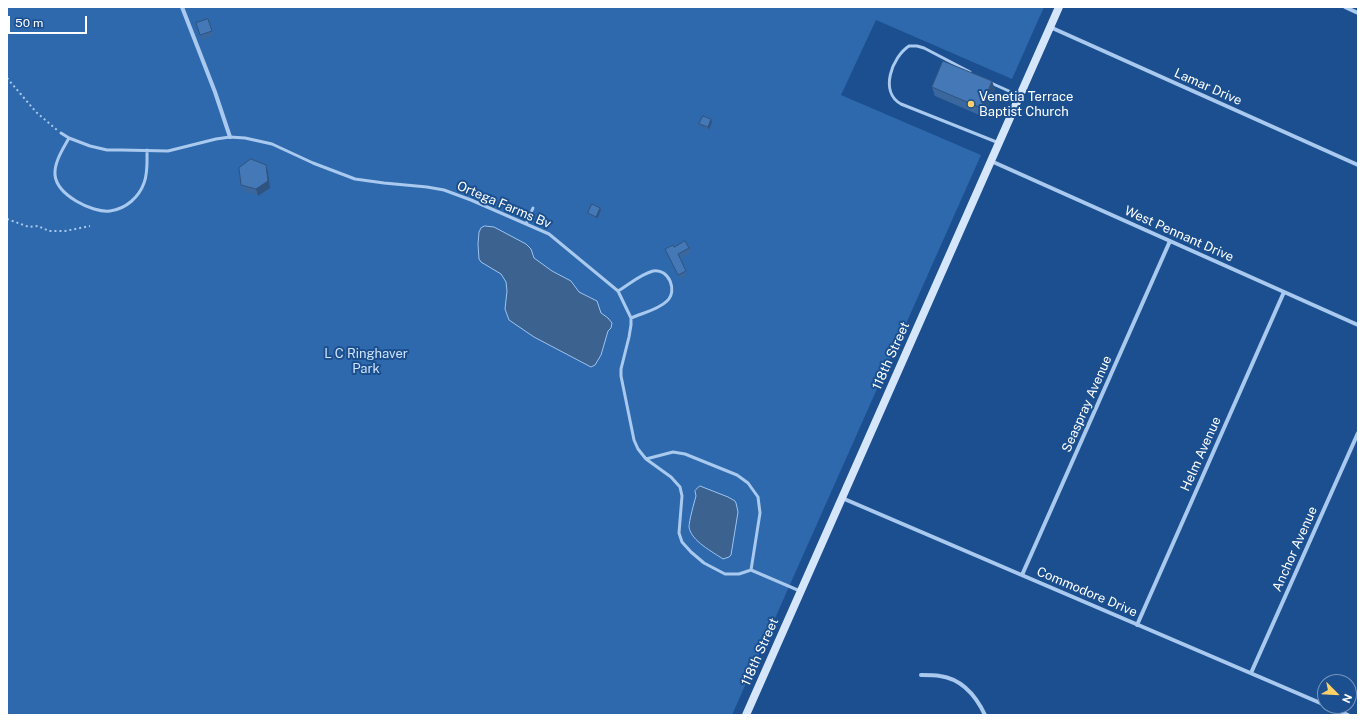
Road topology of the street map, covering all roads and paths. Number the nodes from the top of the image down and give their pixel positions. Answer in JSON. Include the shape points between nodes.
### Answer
{"nodes":[{"id":1,"x":182,"y":7,"type":"edge"},
{"id":2,"x":1059,"y":7,"type":"edge"},
{"id":3,"x":1345,"y":7,"type":"edge"},
{"id":4,"x":1358,"y":13,"type":"edge"},
{"id":5,"x":1050,"y":27,"type":"junction"},
{"id":6,"x":975,"y":75,"type":"edge"},
{"id":7,"x":7,"y":78,"type":"edge"},
{"id":8,"x":991,"y":83,"type":"edge"},
{"id":9,"x":1020,"y":96,"type":"junction"},
{"id":10,"x":61,"y":133,"type":"joint"},
{"id":11,"x":69,"y":138,"type":"junction"},
{"id":12,"x":230,"y":138,"type":"junction"},
{"id":13,"x":999,"y":144,"type":"junction"},
{"id":14,"x":147,"y":150,"type":"junction"},
{"id":15,"x":991,"y":161,"type":"junction"},
{"id":16,"x":1358,"y":165,"type":"edge"},
{"id":17,"x":533,"y":208,"type":"dead end"},
{"id":18,"x":7,"y":219,"type":"edge"},
{"id":19,"x":526,"y":224,"type":"junction"},
{"id":20,"x":90,"y":226,"type":"dead end"},
{"id":21,"x":1170,"y":241,"type":"junction"},
{"id":22,"x":618,"y":291,"type":"junction"},
{"id":23,"x":1284,"y":292,"type":"junction"},
{"id":24,"x":631,"y":318,"type":"junction"},
{"id":25,"x":1358,"y":325,"type":"edge"},
{"id":26,"x":1358,"y":433,"type":"edge"},
{"id":27,"x":646,"y":459,"type":"junction"},
{"id":28,"x":842,"y":498,"type":"junction"},
{"id":29,"x":751,"y":570,"type":"junction"},
{"id":30,"x":1022,"y":575,"type":"junction"},
{"id":31,"x":800,"y":592,"type":"junction"},
{"id":32,"x":1137,"y":625,"type":"junction"},
{"id":33,"x":1251,"y":673,"type":"junction"},
{"id":34,"x":921,"y":675,"type":"dead end"},
{"id":35,"x":1317,"y":702,"type":"edge"},
{"id":36,"x":746,"y":715,"type":"edge"},
{"id":37,"x":985,"y":715,"type":"edge"}],
"edges":[{"from":1,"to":12,"type":"street"},
{"from":2,"to":5,"type":"street","name":"118th Street"},
{"from":3,"to":4,"type":"street"},
{"from":5,"to":9,"type":"street","name":"118th Street"},
{"from":5,"to":16,"type":"street","name":"Lamar Drive"},
{"from":6,"to":13,"type":"lane","via":[[924,48],[909,46],[895,63],[890,76],[890,90],[893,98],[901,104]]},
{"from":7,"to":10,"type":"path","via":[[36,112]]},
{"from":8,"to":9,"type":"lane"},
{"from":9,"to":13,"type":"street","name":"118th Street"},
{"from":10,"to":11,"type":"lane","name":"Ortega Farms Bv"},
{"from":11,"to":14,"type":"lane","name":"Ortega Farms Bv","via":[[107,150]]},
{"from":11,"to":14,"type":"lane","via":[[57,164],[55,175],[59,185],[77,202],[104,211],[113,211],[126,205],[138,195],[147,174]]},
{"from":12,"to":14,"type":"lane","name":"Ortega Farms Bv","via":[[168,151]]},
{"from":12,"to":19,"type":"lane","name":"Ortega Farms Bv","via":[[245,138],[272,144],[355,179],[444,190]]},
{"from":13,"to":15,"type":"street","name":"118th Street"},
{"from":15,"to":21,"type":"street","name":"West Pennant Drive"},
{"from":15,"to":28,"type":"street","name":"118th Street"},
{"from":17,"to":19,"type":"lane"},
{"from":18,"to":20,"type":"path","via":[[49,231]]},
{"from":19,"to":22,"type":"lane","name":"Ortega Farms Bv","via":[[549,234]]},
{"from":21,"to":23,"type":"street","name":"West Pennant Drive"},
{"from":21,"to":30,"type":"street","name":"Seaspray Avenue"},
{"from":22,"to":24,"type":"lane","name":"Ortega Farms Bv"},
{"from":22,"to":24,"type":"lane","via":[[653,271],[665,274],[671,284],[673,290],[665,303]]},
{"from":23,"to":25,"type":"street","name":"West Pennant Drive"},
{"from":23,"to":32,"type":"street","name":"Helm Avenue"},
{"from":24,"to":27,"type":"lane","name":"Ortega Farms Bv","via":[[630,337],[621,376],[634,440]]},
{"from":26,"to":33,"type":"street","name":"Anchor Avenue"},
{"from":27,"to":29,"type":"lane","name":"Ortega Farms Bv","via":[[680,487],[682,496],[679,533],[686,547],[704,563],[725,574],[739,574]]},
{"from":27,"to":29,"type":"lane","via":[[673,452],[685,454],[737,475],[748,483],[758,497],[760,513]]},
{"from":28,"to":30,"type":"street","name":"Commodore Drive"},
{"from":28,"to":31,"type":"street","name":"118th Street"},
{"from":29,"to":31,"type":"lane"},
{"from":30,"to":32,"type":"street","name":"Commodore Drive"},
{"from":31,"to":36,"type":"street","name":"118th Street"},
{"from":32,"to":33,"type":"street","name":"Commodore Drive"},
{"from":33,"to":35,"type":"street","name":"Commodore Drive"},
{"from":34,"to":37,"type":"street","via":[[941,676],[959,682],[970,691]]}]}
